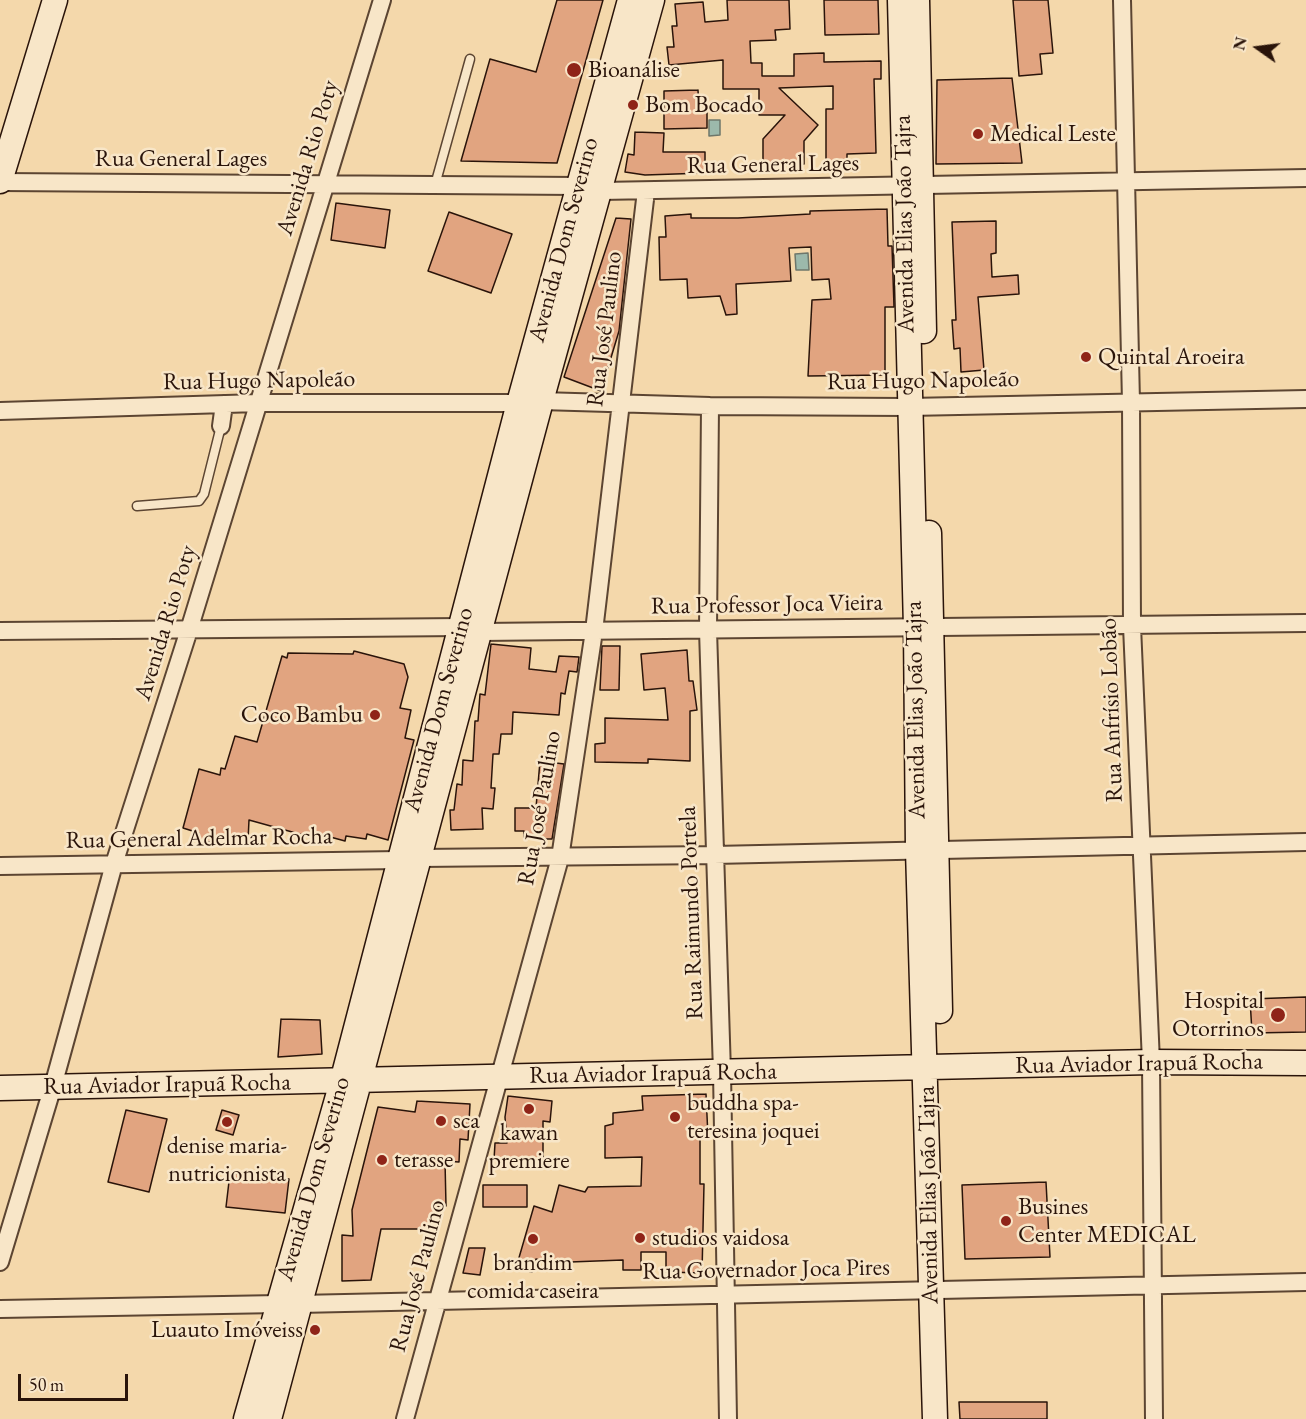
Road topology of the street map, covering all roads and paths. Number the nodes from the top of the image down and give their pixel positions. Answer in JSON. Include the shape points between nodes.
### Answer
{"nodes":[{"id":1,"x":55,"y":0,"type":"edge"},
{"id":2,"x":382,"y":0,"type":"edge"},
{"id":3,"x":630,"y":0,"type":"edge"},
{"id":4,"x":652,"y":0,"type":"edge"},
{"id":5,"x":900,"y":0,"type":"edge"},
{"id":6,"x":917,"y":0,"type":"edge"},
{"id":7,"x":1122,"y":0,"type":"edge"},
{"id":8,"x":470,"y":59,"type":"dead end"},
{"id":9,"x":1306,"y":178,"type":"edge"},
{"id":10,"x":0,"y":181,"type":"edge"},
{"id":11,"x":1127,"y":183,"type":"junction"},
{"id":12,"x":324,"y":184,"type":"junction"},
{"id":13,"x":435,"y":185,"type":"junction"},
{"id":14,"x":578,"y":186,"type":"junction"},
{"id":15,"x":913,"y":186,"type":"junction"},
{"id":16,"x":601,"y":191,"type":"junction"},
{"id":17,"x":646,"y":191,"type":"junction"},
{"id":18,"x":1306,"y":399,"type":"edge"},
{"id":19,"x":530,"y":402,"type":"junction"},
{"id":20,"x":1131,"y":402,"type":"junction"},
{"id":21,"x":258,"y":403,"type":"junction"},
{"id":22,"x":621,"y":403,"type":"junction"},
{"id":23,"x":224,"y":404,"type":"junction"},
{"id":24,"x":710,"y":406,"type":"junction"},
{"id":25,"x":917,"y":407,"type":"junction"},
{"id":26,"x":0,"y":411,"type":"edge"},
{"id":27,"x":221,"y":426,"type":"joint"},
{"id":28,"x":137,"y":506,"type":"dead end"},
{"id":29,"x":1306,"y":623,"type":"edge"},
{"id":30,"x":1132,"y":626,"type":"junction"},
{"id":31,"x":924,"y":628,"type":"junction"},
{"id":32,"x":189,"y":630,"type":"junction"},
{"id":33,"x":472,"y":630,"type":"junction"},
{"id":34,"x":708,"y":630,"type":"junction"},
{"id":35,"x":0,"y":631,"type":"edge"},
{"id":36,"x":594,"y":631,"type":"junction"},
{"id":37,"x":1306,"y":842,"type":"edge"},
{"id":38,"x":1140,"y":844,"type":"junction"},
{"id":39,"x":928,"y":850,"type":"junction"},
{"id":40,"x":714,"y":855,"type":"junction"},
{"id":41,"x":560,"y":858,"type":"junction"},
{"id":42,"x":409,"y":859,"type":"junction"},
{"id":43,"x":114,"y":864,"type":"junction"},
{"id":44,"x":0,"y":866,"type":"edge"},
{"id":45,"x":1151,"y":1062,"type":"junction"},
{"id":46,"x":1306,"y":1063,"type":"edge"},
{"id":47,"x":933,"y":1068,"type":"junction"},
{"id":48,"x":722,"y":1072,"type":"junction"},
{"id":49,"x":497,"y":1077,"type":"junction"},
{"id":50,"x":351,"y":1082,"type":"junction"},
{"id":51,"x":53,"y":1086,"type":"junction"},
{"id":52,"x":0,"y":1088,"type":"edge"},
{"id":53,"x":0,"y":1262,"type":"edge"},
{"id":54,"x":1306,"y":1282,"type":"edge"},
{"id":55,"x":1152,"y":1285,"type":"junction"},
{"id":56,"x":938,"y":1292,"type":"junction"},
{"id":57,"x":726,"y":1293,"type":"junction"},
{"id":58,"x":436,"y":1301,"type":"junction"},
{"id":59,"x":289,"y":1304,"type":"junction"},
{"id":60,"x":0,"y":1309,"type":"edge"},
{"id":61,"x":246,"y":1419,"type":"edge"},
{"id":62,"x":269,"y":1419,"type":"edge"},
{"id":63,"x":405,"y":1419,"type":"edge"},
{"id":64,"x":728,"y":1419,"type":"edge"},
{"id":65,"x":935,"y":1419,"type":"edge"},
{"id":66,"x":948,"y":1419,"type":"edge"},
{"id":67,"x":1154,"y":1419,"type":"edge"}],
"edges":[{"from":1,"to":10,"type":"street"},
{"from":2,"to":12,"type":"street","name":"Avenida Rio Poty"},
{"from":3,"to":14,"type":"street","name":"Avenida Dom Severino"},
{"from":4,"to":16,"type":"street","name":"Avenida Dom Severino"},
{"from":5,"to":15,"type":"street","name":"Avenida Elias João Tajra"},
{"from":6,"to":15,"type":"street","name":"Avenida Elias João Tajra"},
{"from":7,"to":11,"type":"street","name":"Rua Anfrísio Lobão"},
{"from":8,"to":13,"type":"lane"},
{"from":9,"to":11,"type":"street","name":"Rua General Lages"},
{"from":10,"to":12,"type":"street","name":"Rua General Lages"},
{"from":11,"to":15,"type":"street","name":"Rua General Lages"},
{"from":11,"to":20,"type":"street","name":"Rua Anfrísio Lobão"},
{"from":12,"to":13,"type":"street","name":"Rua General Lages"},
{"from":12,"to":21,"type":"street","name":"Avenida Rio Poty"},
{"from":13,"to":14,"type":"street","name":"Rua General Lages"},
{"from":14,"to":19,"type":"street","name":"Avenida Dom Severino"},
{"from":15,"to":17,"type":"street","name":"Rua General Lages"},
{"from":15,"to":25,"type":"street","name":"Avenida Elias João Tajra"},
{"from":16,"to":17,"type":"street","name":"Rua General Lages"},
{"from":16,"to":19,"type":"street","name":"Avenida Dom Severino"},
{"from":17,"to":22,"type":"street","name":"Rua José Paulino"},
{"from":18,"to":20,"type":"street","name":"Rua Hugo Napoleão"},
{"from":19,"to":21,"type":"street","name":"Rua Hugo Napoleão"},
{"from":19,"to":22,"type":"street","name":"Rua Hugo Napoleão"},
{"from":19,"to":33,"type":"street","name":"Avenida Dom Severino"},
{"from":20,"to":25,"type":"street","name":"Rua Hugo Napoleão"},
{"from":20,"to":30,"type":"street","name":"Rua Anfrísio Lobão"},
{"from":21,"to":23,"type":"street","name":"Rua Hugo Napoleão"},
{"from":21,"to":32,"type":"street","name":"Avenida Rio Poty"},
{"from":22,"to":24,"type":"street","name":"Rua Hugo Napoleão"},
{"from":22,"to":36,"type":"street","name":"Rua José Paulino"},
{"from":23,"to":26,"type":"street","name":"Rua Hugo Napoleão"},
{"from":23,"to":27,"type":"street"},
{"from":24,"to":25,"type":"street","name":"Rua Hugo Napoleão"},
{"from":24,"to":34,"type":"street","name":"Rua Raimundo Portela"},
{"from":25,"to":31,"type":"street","name":"Avenida Elias João Tajra"},
{"from":27,"to":28,"type":"lane","via":[[199,501]]},
{"from":29,"to":30,"type":"street","name":"Rua Professor Joca Vieira"},
{"from":30,"to":31,"type":"street","name":"Rua Professor Joca Vieira"},
{"from":30,"to":38,"type":"street","name":"Rua Anfrísio Lobão"},
{"from":31,"to":34,"type":"street","name":"Rua Professor Joca Vieira"},
{"from":31,"to":39,"type":"street","name":"Avenida Elias João Tajra"},
{"from":32,"to":33,"type":"street","name":"Rua Professor Joca Vieira"},
{"from":32,"to":35,"type":"street","name":"Rua Professor Joca Vieira"},
{"from":32,"to":43,"type":"street","name":"Avenida Rio Poty"},
{"from":33,"to":36,"type":"street","name":"Rua Professor Joca Vieira"},
{"from":33,"to":42,"type":"street","name":"Avenida Dom Severino"},
{"from":34,"to":36,"type":"street","name":"Rua Professor Joca Vieira"},
{"from":34,"to":40,"type":"street","name":"Rua Raimundo Portela"},
{"from":36,"to":41,"type":"street","name":"Rua José Paulino"},
{"from":37,"to":38,"type":"street","name":"Rua General Adelmar Rocha"},
{"from":38,"to":39,"type":"street","name":"Rua General Adelmar Rocha"},
{"from":38,"to":45,"type":"street","name":"Rua Anfrísio Lobão"},
{"from":39,"to":40,"type":"street","name":"Rua General Adelmar Rocha"},
{"from":39,"to":47,"type":"street","name":"Avenida Elias João Tajra"},
{"from":40,"to":41,"type":"street","name":"Rua General Adelmar Rocha"},
{"from":40,"to":48,"type":"street","name":"Rua Raimundo Portela"},
{"from":41,"to":42,"type":"street","name":"Rua General Adelmar Rocha"},
{"from":41,"to":49,"type":"street","name":"Rua José Paulino"},
{"from":42,"to":43,"type":"street","name":"Rua General Adelmar Rocha"},
{"from":42,"to":50,"type":"street","name":"Avenida Dom Severino"},
{"from":43,"to":44,"type":"street","name":"Rua General Adelmar Rocha"},
{"from":43,"to":51,"type":"street","name":"Avenida Rio Poty"},
{"from":45,"to":46,"type":"street","name":"Rua Aviador Irapuã Rocha"},
{"from":45,"to":47,"type":"street","name":"Rua Aviador Irapuã Rocha"},
{"from":45,"to":55,"type":"street","name":"Rua Anfrísio Lobão"},
{"from":47,"to":48,"type":"street","name":"Rua Aviador Irapuã Rocha"},
{"from":47,"to":56,"type":"street","name":"Avenida Elias João Tajra"},
{"from":48,"to":49,"type":"street","name":"Rua Aviador Irapuã Rocha"},
{"from":48,"to":57,"type":"street","name":"Rua Raimundo Portela"},
{"from":49,"to":50,"type":"street","name":"Rua Aviador Irapuã Rocha"},
{"from":49,"to":58,"type":"street","name":"Rua José Paulino"},
{"from":50,"to":51,"type":"street","name":"Rua Aviador Irapuã Rocha"},
{"from":50,"to":59,"type":"street","name":"Avenida Dom Severino"},
{"from":51,"to":52,"type":"street","name":"Rua Aviador Irapuã Rocha"},
{"from":51,"to":53,"type":"street","name":"Avenida Rio Poty"},
{"from":54,"to":55,"type":"street","name":"Rua Governador Joca Pires"},
{"from":55,"to":56,"type":"street","name":"Rua Governador Joca Pires"},
{"from":55,"to":67,"type":"street","name":"Rua Anfrísio Lobão"},
{"from":56,"to":57,"type":"street","name":"Rua Governador Joca Pires"},
{"from":56,"to":65,"type":"street","name":"Avenida Elias João Tajra"},
{"from":56,"to":66,"type":"street","name":"Avenida Elias João Tajra"},
{"from":57,"to":58,"type":"street","name":"Rua Governador Joca Pires"},
{"from":57,"to":64,"type":"street","name":"Rua Raimundo Portela"},
{"from":58,"to":59,"type":"street","name":"Rua Governador Joca Pires"},
{"from":58,"to":63,"type":"street","name":"Rua José Paulino"},
{"from":59,"to":60,"type":"street","name":"Rua Governador Joca Pires"},
{"from":59,"to":61,"type":"street","name":"Avenida Dom Severino"},
{"from":59,"to":62,"type":"street","name":"Avenida Dom Severino"}]}
